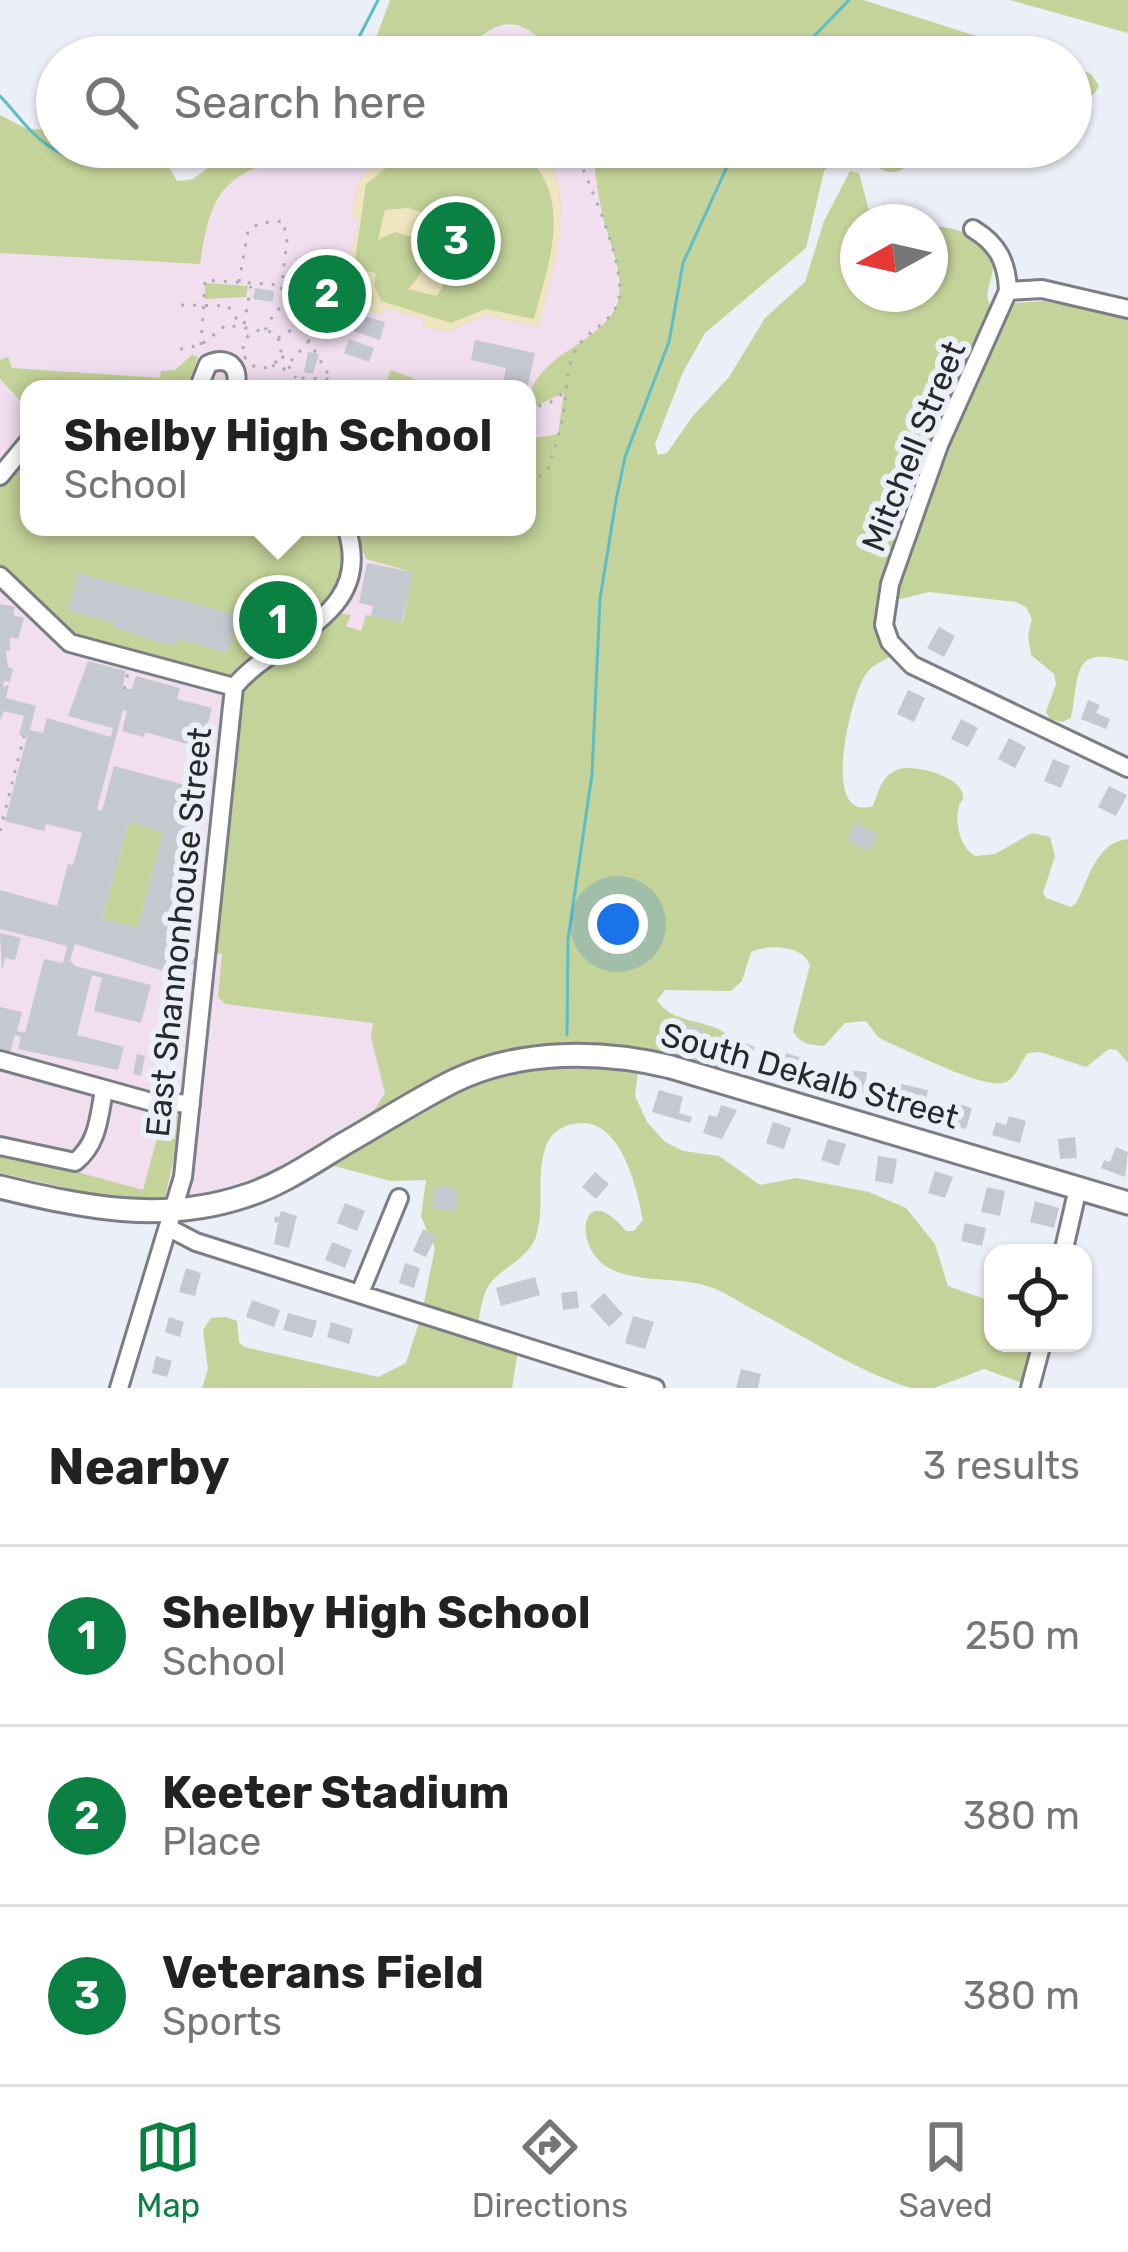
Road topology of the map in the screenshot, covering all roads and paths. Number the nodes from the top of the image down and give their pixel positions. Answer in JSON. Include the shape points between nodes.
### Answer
{"nodes":[{"id":1,"x":583,"y":168,"type":"edge"},
{"id":2,"x":973,"y":229,"type":"dead end"},
{"id":3,"x":239,"y":282,"type":"junction"},
{"id":4,"x":251,"y":283,"type":"junction"},
{"id":5,"x":281,"y":285,"type":"junction"},
{"id":6,"x":1007,"y":291,"type":"junction"},
{"id":7,"x":202,"y":304,"type":"junction"},
{"id":8,"x":286,"y":304,"type":"junction"},
{"id":9,"x":181,"y":305,"type":"dead end"},
{"id":10,"x":1128,"y":309,"type":"edge"},
{"id":11,"x":312,"y":318,"type":"dead end"},
{"id":12,"x":242,"y":326,"type":"junction"},
{"id":13,"x":297,"y":326,"type":"junction"},
{"id":14,"x":256,"y":330,"type":"junction"},
{"id":15,"x":265,"y":330,"type":"junction"},
{"id":16,"x":278,"y":338,"type":"junction"},
{"id":17,"x":309,"y":340,"type":"junction"},
{"id":18,"x":201,"y":345,"type":"junction"},
{"id":19,"x":180,"y":349,"type":"dead end"},
{"id":20,"x":280,"y":353,"type":"junction"},
{"id":21,"x":272,"y":365,"type":"junction"},
{"id":22,"x":289,"y":366,"type":"junction"},
{"id":23,"x":202,"y":380,"type":"edge"},
{"id":24,"x":236,"y":380,"type":"edge"},
{"id":25,"x":297,"y":380,"type":"joint"},
{"id":26,"x":564,"y":391,"type":"junction"},
{"id":27,"x":536,"y":407,"type":"edge"},
{"id":28,"x":20,"y":452,"type":"edge"},
{"id":29,"x":0,"y":476,"type":"edge"},
{"id":30,"x":536,"y":478,"type":"edge"},
{"id":31,"x":347,"y":536,"type":"edge"},
{"id":32,"x":0,"y":576,"type":"edge"},
{"id":33,"x":131,"y":661,"type":"junction"},
{"id":34,"x":234,"y":687,"type":"junction"},
{"id":35,"x":124,"y":689,"type":"dead end"},
{"id":36,"x":24,"y":736,"type":"dead end"},
{"id":37,"x":1128,"y":768,"type":"edge"},
{"id":38,"x":0,"y":832,"type":"edge"},
{"id":39,"x":0,"y":1060,"type":"edge"},
{"id":40,"x":104,"y":1090,"type":"junction"},
{"id":41,"x":191,"y":1104,"type":"junction"},
{"id":42,"x":0,"y":1146,"type":"edge"},
{"id":43,"x":0,"y":1187,"type":"edge"},
{"id":44,"x":1078,"y":1188,"type":"junction"},
{"id":45,"x":399,"y":1198,"type":"dead end"},
{"id":46,"x":1128,"y":1203,"type":"edge"},
{"id":47,"x":171,"y":1219,"type":"junction"},
{"id":48,"x":1065,"y":1244,"type":"edge"},
{"id":49,"x":359,"y":1293,"type":"junction"},
{"id":50,"x":1040,"y":1352,"type":"edge"},
{"id":51,"x":119,"y":1388,"type":"edge"},
{"id":52,"x":655,"y":1388,"type":"edge"},
{"id":53,"x":1030,"y":1388,"type":"edge"}],
"edges":[{"from":1,"to":26,"type":"path","via":[[620,290],[607,320],[574,352]]},
{"from":2,"to":6,"type":"street","via":[[1003,259]]},
{"from":3,"to":4,"type":"path"},
{"from":3,"to":5,"type":"path","via":[[248,231],[278,220],[287,228]]},
{"from":3,"to":7,"type":"path","via":[[206,280]]},
{"from":4,"to":5,"type":"path"},
{"from":4,"to":12,"type":"path"},
{"from":5,"to":8,"type":"path"},
{"from":6,"to":10,"type":"street","via":[[1042,289]]},
{"from":6,"to":37,"type":"street","name":"Mitchell Street","via":[[926,478],[884,625],[912,665]]},
{"from":7,"to":9,"type":"path"},
{"from":7,"to":12,"type":"path","via":[[228,306]]},
{"from":7,"to":18,"type":"path"},
{"from":8,"to":13,"type":"path"},
{"from":8,"to":15,"type":"path"},
{"from":11,"to":13,"type":"path"},
{"from":12,"to":14,"type":"path"},
{"from":12,"to":18,"type":"path","via":[[221,327]]},
{"from":13,"to":16,"type":"path"},
{"from":13,"to":17,"type":"path"},
{"from":14,"to":15,"type":"path"},
{"from":14,"to":21,"type":"path","via":[[243,355],[257,368]]},
{"from":15,"to":16,"type":"path"},
{"from":16,"to":20,"type":"path"},
{"from":17,"to":22,"type":"path"},
{"from":17,"to":25,"type":"path","via":[[331,380]]},
{"from":18,"to":19,"type":"path"},
{"from":20,"to":21,"type":"path"},
{"from":20,"to":22,"type":"path"},
{"from":21,"to":22,"type":"path"},
{"from":22,"to":25,"type":"path"},
{"from":23,"to":24,"type":"street","via":[[208,364],[224,360]]},
{"from":26,"to":27,"type":"path"},
{"from":26,"to":30,"type":"path","via":[[548,470]]},
{"from":28,"to":29,"type":"street"},
{"from":31,"to":34,"type":"street","name":"East Shannonhouse Street","via":[[351,568],[339,601]]},
{"from":32,"to":33,"type":"street","via":[[70,643]]},
{"from":33,"to":34,"type":"street"},
{"from":33,"to":35,"type":"path"},
{"from":34,"to":41,"type":"street","name":"East Shannonhouse Street"},
{"from":36,"to":38,"type":"path"},
{"from":39,"to":40,"type":"street"},
{"from":40,"to":41,"type":"street"},
{"from":40,"to":42,"type":"street","via":[[95,1137],[75,1162]]},
{"from":41,"to":47,"type":"street","name":"East Shannonhouse Street"},
{"from":43,"to":47,"type":"main road","name":"South Dekalb Street"},
{"from":44,"to":46,"type":"main road","name":"South Dekalb Street"},
{"from":44,"to":47,"type":"main road","name":"South Dekalb Street","via":[[671,1067],[548,1057],[457,1079],[275,1185]]},
{"from":44,"to":48,"type":"street"},
{"from":45,"to":49,"type":"street"},
{"from":47,"to":49,"type":"street","via":[[196,1242]]},
{"from":47,"to":51,"type":"street","name":"East Shannonhouse Street"},
{"from":49,"to":52,"type":"street"},
{"from":50,"to":53,"type":"street"}]}
